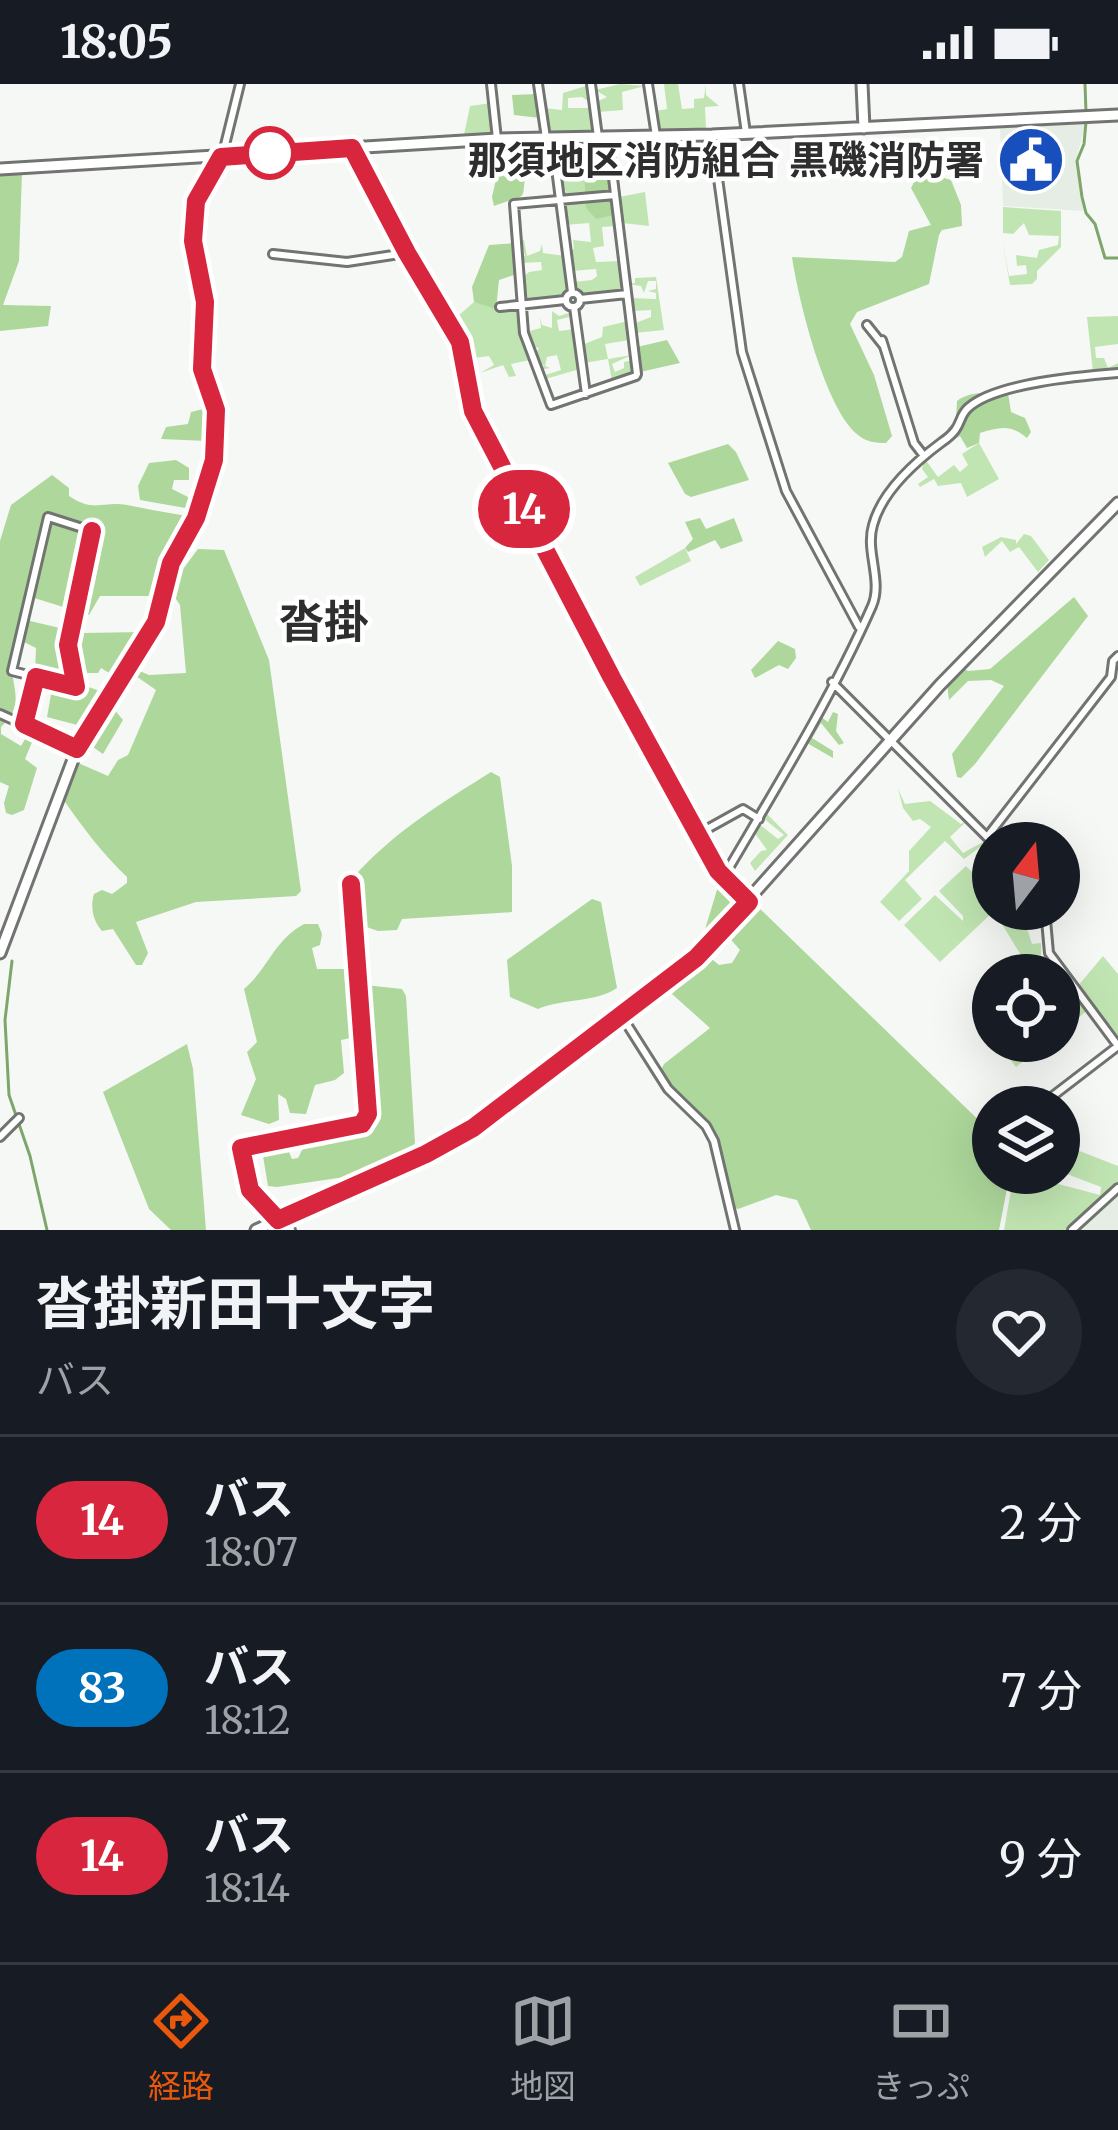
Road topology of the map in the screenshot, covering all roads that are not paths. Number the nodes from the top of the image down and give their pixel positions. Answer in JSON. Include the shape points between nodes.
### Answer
{"nodes":[{"id":1,"x":240,"y":84,"type":"edge"},
{"id":2,"x":491,"y":84,"type":"edge"},
{"id":3,"x":538,"y":84,"type":"edge"},
{"id":4,"x":592,"y":84,"type":"edge"},
{"id":5,"x":648,"y":84,"type":"edge"},
{"id":6,"x":739,"y":84,"type":"edge"},
{"id":7,"x":862,"y":84,"type":"edge"},
{"id":8,"x":1118,"y":116,"type":"edge"},
{"id":9,"x":864,"y":128,"type":"junction"},
{"id":10,"x":746,"y":134,"type":"junction"},
{"id":11,"x":712,"y":135,"type":"junction"},
{"id":12,"x":656,"y":136,"type":"junction"},
{"id":13,"x":603,"y":137,"type":"junction"},
{"id":14,"x":549,"y":138,"type":"junction"},
{"id":15,"x":497,"y":139,"type":"junction"},
{"id":16,"x":352,"y":148,"type":"junction"},
{"id":17,"x":221,"y":157,"type":"junction"},
{"id":18,"x":0,"y":169,"type":"edge"},
{"id":19,"x":615,"y":195,"type":"junction"},
{"id":20,"x":559,"y":198,"type":"junction"},
{"id":21,"x":407,"y":253,"type":"junction"},
{"id":22,"x":273,"y":254,"type":"dead end"},
{"id":23,"x":572,"y":292,"type":"junction"},
{"id":24,"x":627,"y":293,"type":"junction"},
{"id":25,"x":580,"y":299,"type":"junction"},
{"id":26,"x":566,"y":300,"type":"junction"},
{"id":27,"x":521,"y":305,"type":"junction"},
{"id":28,"x":500,"y":307,"type":"dead end"},
{"id":29,"x":574,"y":307,"type":"junction"},
{"id":30,"x":867,"y":325,"type":"dead end"},
{"id":31,"x":1118,"y":373,"type":"edge"},
{"id":32,"x":586,"y":394,"type":"junction"},
{"id":33,"x":924,"y":456,"type":"junction"},
{"id":34,"x":1118,"y":503,"type":"edge"},
{"id":35,"x":860,"y":628,"type":"junction"},
{"id":36,"x":1118,"y":656,"type":"edge"},
{"id":37,"x":36,"y":677,"type":"junction"},
{"id":38,"x":832,"y":682,"type":"junction"},
{"id":39,"x":0,"y":714,"type":"edge"},
{"id":40,"x":24,"y":724,"type":"junction"},
{"id":41,"x":891,"y":742,"type":"junction"},
{"id":42,"x":77,"y":749,"type":"junction"},
{"id":43,"x":759,"y":818,"type":"junction"},
{"id":44,"x":972,"y":822,"type":"edge"},
{"id":45,"x":1003,"y":822,"type":"edge"},
{"id":46,"x":698,"y":834,"type":"junction"},
{"id":47,"x":723,"y":878,"type":"junction"},
{"id":48,"x":351,"y":884,"type":"dead end"},
{"id":49,"x":749,"y":902,"type":"junction"},
{"id":50,"x":1047,"y":930,"type":"edge"},
{"id":51,"x":0,"y":952,"type":"edge"},
{"id":52,"x":621,"y":1015,"type":"junction"},
{"id":53,"x":1118,"y":1046,"type":"edge"},
{"id":54,"x":1066,"y":1086,"type":"edge"},
{"id":55,"x":19,"y":1118,"type":"dead end"},
{"id":56,"x":0,"y":1137,"type":"edge"},
{"id":57,"x":1118,"y":1188,"type":"edge"},
{"id":58,"x":278,"y":1220,"type":"junction"},
{"id":59,"x":256,"y":1230,"type":"edge"},
{"id":60,"x":291,"y":1230,"type":"edge"},
{"id":61,"x":736,"y":1230,"type":"edge"},
{"id":62,"x":1072,"y":1230,"type":"edge"}],
"edges":[{"from":1,"to":17,"type":"street"},
{"from":2,"to":15,"type":"street"},
{"from":3,"to":14,"type":"street"},
{"from":4,"to":13,"type":"street"},
{"from":5,"to":12,"type":"street"},
{"from":6,"to":10,"type":"street"},
{"from":7,"to":9,"type":"street"},
{"from":8,"to":9,"type":"street"},
{"from":9,"to":10,"type":"street"},
{"from":10,"to":11,"type":"street"},
{"from":11,"to":12,"type":"street"},
{"from":11,"to":35,"type":"street","via":[[748,371],[786,491]]},
{"from":12,"to":13,"type":"street"},
{"from":13,"to":14,"type":"street"},
{"from":13,"to":19,"type":"street"},
{"from":14,"to":15,"type":"street"},
{"from":14,"to":20,"type":"street"},
{"from":15,"to":16,"type":"street"},
{"from":16,"to":17,"type":"street"},
{"from":16,"to":21,"type":"street"},
{"from":17,"to":18,"type":"street"},
{"from":17,"to":42,"type":"street","via":[[196,201],[193,241],[205,302],[202,369],[216,410],[214,460],[156,622]]},
{"from":19,"to":20,"type":"street"},
{"from":19,"to":24,"type":"street"},
{"from":20,"to":23,"type":"street"},
{"from":20,"to":27,"type":"street","via":[[514,204]]},
{"from":21,"to":22,"type":"street","via":[[347,262]]},
{"from":21,"to":46,"type":"street","via":[[460,342],[477,419]]},
{"from":23,"to":25,"type":"street"},
{"from":23,"to":26,"type":"street"},
{"from":24,"to":25,"type":"street"},
{"from":24,"to":32,"type":"street","via":[[636,376]]},
{"from":25,"to":29,"type":"street"},
{"from":26,"to":27,"type":"street"},
{"from":26,"to":29,"type":"street"},
{"from":27,"to":28,"type":"street"},
{"from":27,"to":32,"type":"street","via":[[548,404]]},
{"from":29,"to":32,"type":"street"},
{"from":30,"to":33,"type":"street","via":[[883,342]]},
{"from":31,"to":33,"type":"street","via":[[1010,389],[972,405],[959,429]]},
{"from":33,"to":35,"type":"street","via":[[873,521],[875,596]]},
{"from":34,"to":41,"type":"street"},
{"from":35,"to":38,"type":"street"},
{"from":36,"to":45,"type":"street","via":[[1111,677]]},
{"from":37,"to":37,"type":"street","via":[[76,687],[68,645],[92,531],[48,517],[12,670]]},
{"from":37,"to":40,"type":"street"},
{"from":38,"to":41,"type":"street"},
{"from":38,"to":43,"type":"street"},
{"from":39,"to":40,"type":"street"},
{"from":40,"to":42,"type":"street"},
{"from":41,"to":44,"type":"street"},
{"from":41,"to":49,"type":"street"},
{"from":42,"to":51,"type":"street"},
{"from":43,"to":46,"type":"street","via":[[743,809]]},
{"from":43,"to":47,"type":"street"},
{"from":46,"to":47,"type":"street"},
{"from":47,"to":49,"type":"street"},
{"from":48,"to":58,"type":"street","via":[[368,1114],[362,1124],[241,1148],[250,1190]]},
{"from":49,"to":52,"type":"street","via":[[708,948]]},
{"from":50,"to":53,"type":"street","via":[[1049,953]]},
{"from":52,"to":58,"type":"street","via":[[459,1137]]},
{"from":52,"to":61,"type":"street","via":[[668,1089],[706,1126]]},
{"from":53,"to":54,"type":"street"},
{"from":55,"to":56,"type":"street"},
{"from":57,"to":62,"type":"street"},
{"from":58,"to":59,"type":"street"},
{"from":58,"to":60,"type":"street"}]}
